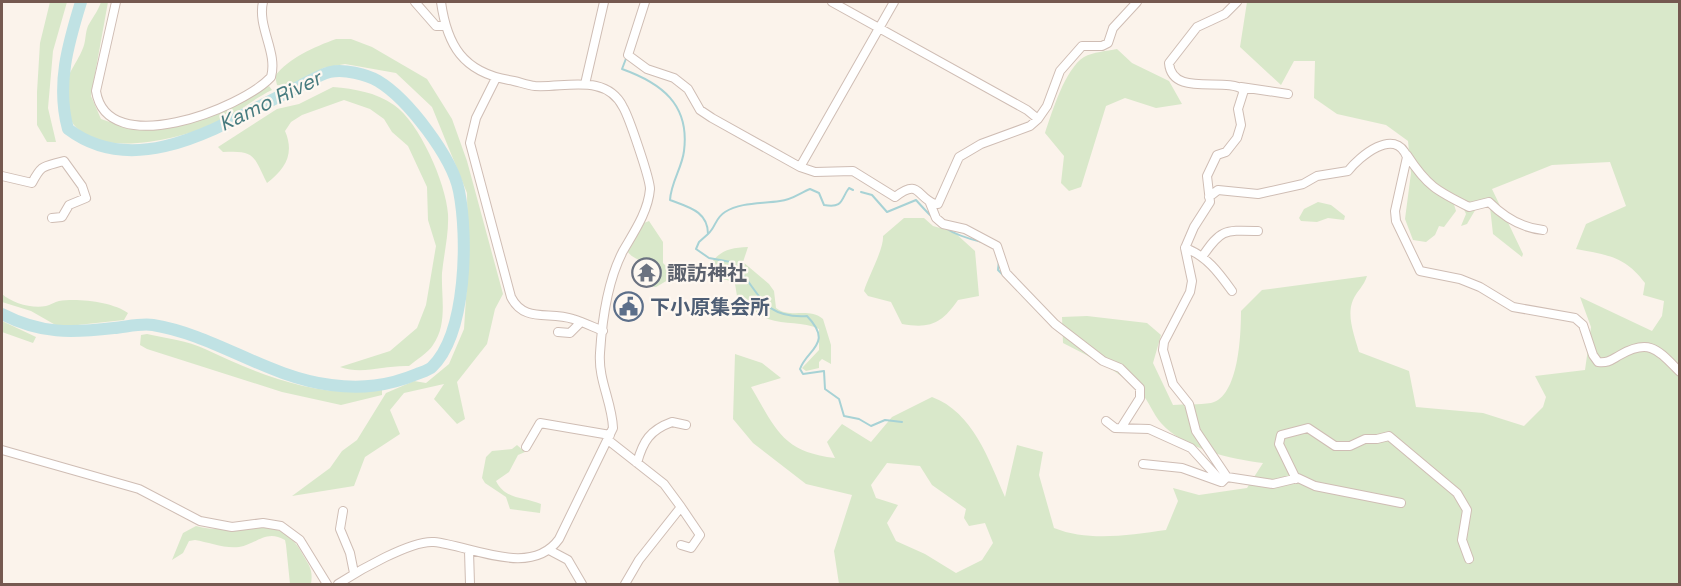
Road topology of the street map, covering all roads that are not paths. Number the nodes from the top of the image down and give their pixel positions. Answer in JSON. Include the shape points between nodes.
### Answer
{"nodes":[{"id":1,"x":116,"y":2,"type":"edge"},
{"id":2,"x":263,"y":2,"type":"edge"},
{"id":3,"x":415,"y":2,"type":"edge"},
{"id":4,"x":441,"y":2,"type":"edge"},
{"id":5,"x":604,"y":2,"type":"edge"},
{"id":6,"x":645,"y":2,"type":"edge"},
{"id":7,"x":832,"y":2,"type":"edge"},
{"id":8,"x":894,"y":2,"type":"edge"},
{"id":9,"x":1137,"y":2,"type":"edge"},
{"id":10,"x":1237,"y":2,"type":"edge"},
{"id":11,"x":444,"y":26,"type":"junction"},
{"id":12,"x":880,"y":27,"type":"junction"},
{"id":13,"x":496,"y":78,"type":"junction"},
{"id":14,"x":585,"y":84,"type":"junction"},
{"id":15,"x":1241,"y":87,"type":"junction"},
{"id":16,"x":1288,"y":94,"type":"dead end"},
{"id":17,"x":1038,"y":119,"type":"junction"},
{"id":18,"x":1406,"y":154,"type":"junction"},
{"id":19,"x":800,"y":167,"type":"junction"},
{"id":20,"x":2,"y":176,"type":"edge"},
{"id":21,"x":1209,"y":197,"type":"junction"},
{"id":22,"x":930,"y":204,"type":"junction"},
{"id":23,"x":52,"y":218,"type":"dead end"},
{"id":24,"x":1543,"y":230,"type":"dead end"},
{"id":25,"x":1258,"y":231,"type":"dead end"},
{"id":26,"x":1185,"y":248,"type":"junction"},
{"id":27,"x":1202,"y":256,"type":"junction"},
{"id":28,"x":1232,"y":291,"type":"dead end"},
{"id":29,"x":581,"y":322,"type":"junction"},
{"id":30,"x":603,"y":331,"type":"junction"},
{"id":31,"x":558,"y":332,"type":"dead end"},
{"id":32,"x":1680,"y":372,"type":"edge"},
{"id":33,"x":1106,"y":421,"type":"dead end"},
{"id":34,"x":686,"y":425,"type":"dead end"},
{"id":35,"x":1121,"y":428,"type":"junction"},
{"id":36,"x":609,"y":437,"type":"junction"},
{"id":37,"x":526,"y":447,"type":"dead end"},
{"id":38,"x":2,"y":450,"type":"edge"},
{"id":39,"x":637,"y":463,"type":"junction"},
{"id":40,"x":1143,"y":464,"type":"dead end"},
{"id":41,"x":1296,"y":479,"type":"junction"},
{"id":42,"x":1225,"y":480,"type":"junction"},
{"id":43,"x":1401,"y":503,"type":"dead end"},
{"id":44,"x":681,"y":507,"type":"junction"},
{"id":45,"x":343,"y":511,"type":"dead end"},
{"id":46,"x":681,"y":545,"type":"dead end"},
{"id":47,"x":469,"y":551,"type":"junction"},
{"id":48,"x":551,"y":551,"type":"junction"},
{"id":49,"x":1469,"y":559,"type":"dead end"},
{"id":50,"x":354,"y":573,"type":"junction"},
{"id":51,"x":327,"y":585,"type":"edge"},
{"id":52,"x":338,"y":585,"type":"edge"},
{"id":53,"x":470,"y":585,"type":"edge"},
{"id":54,"x":582,"y":585,"type":"edge"},
{"id":55,"x":625,"y":585,"type":"edge"}],
"edges":[{"from":1,"to":2,"type":"street","via":[[97,101],[111,118],[150,126],[184,122],[236,100],[271,77],[273,67],[261,13]]},
{"from":3,"to":11,"type":"street","via":[[436,26]]},
{"from":4,"to":11,"type":"street"},
{"from":5,"to":14,"type":"street"},
{"from":6,"to":19,"type":"street","via":[[628,55],[647,69],[674,78],[688,89],[700,110]]},
{"from":7,"to":12,"type":"street"},
{"from":8,"to":12,"type":"street"},
{"from":9,"to":17,"type":"street","via":[[1113,28],[1108,43],[1082,46],[1060,71]]},
{"from":10,"to":15,"type":"street","via":[[1218,18],[1197,27],[1169,63],[1172,72],[1186,82]]},
{"from":11,"to":13,"type":"street","via":[[455,51],[475,68]]},
{"from":12,"to":17,"type":"street"},
{"from":12,"to":19,"type":"street"},
{"from":13,"to":14,"type":"street","via":[[534,86]]},
{"from":13,"to":29,"type":"street","via":[[476,118],[470,143],[511,297],[516,307],[531,316]]},
{"from":14,"to":30,"type":"street","via":[[604,90],[623,105],[650,187],[634,236],[613,277]]},
{"from":15,"to":16,"type":"street"},
{"from":15,"to":21,"type":"street","via":[[1241,125],[1237,138],[1213,162],[1207,176]]},
{"from":17,"to":22,"type":"street","via":[[959,157],[938,204]]},
{"from":18,"to":21,"type":"street","via":[[1396,145],[1386,143],[1357,159],[1342,173],[1317,176],[1303,184],[1258,194],[1218,190]]},
{"from":18,"to":24,"type":"street","via":[[1427,183],[1438,191],[1469,207],[1489,202],[1520,224]]},
{"from":18,"to":32,"type":"street","via":[[1396,221],[1420,271],[1460,279],[1515,308],[1575,318],[1583,325],[1598,362],[1611,362],[1637,346],[1644,346],[1658,350]]},
{"from":19,"to":22,"type":"street","via":[[815,172],[853,171],[888,194],[895,197],[912,189],[926,196]]},
{"from":20,"to":23,"type":"street","via":[[33,183],[41,167],[64,162],[86,198],[69,205],[62,217]]},
{"from":21,"to":26,"type":"street","via":[[1208,208]]},
{"from":22,"to":35,"type":"street","via":[[943,224],[965,229],[997,246],[1006,273],[1055,324],[1103,361],[1120,368],[1140,388],[1140,398]]},
{"from":25,"to":27,"type":"street","via":[[1226,231],[1216,236]]},
{"from":26,"to":27,"type":"street"},
{"from":26,"to":42,"type":"street","via":[[1192,281],[1190,292],[1163,350],[1173,384],[1189,404],[1196,431]]},
{"from":27,"to":28,"type":"street"},
{"from":29,"to":30,"type":"street"},
{"from":29,"to":31,"type":"street","via":[[570,333]]},
{"from":30,"to":36,"type":"street","via":[[599,376],[612,408],[613,428]]},
{"from":33,"to":35,"type":"street"},
{"from":34,"to":39,"type":"street","via":[[672,422],[651,432],[642,444]]},
{"from":35,"to":42,"type":"street","via":[[1149,429],[1191,448]]},
{"from":36,"to":37,"type":"street","via":[[540,423]]},
{"from":36,"to":39,"type":"street"},
{"from":36,"to":48,"type":"street"},
{"from":38,"to":51,"type":"street","via":[[139,489],[200,521],[232,527],[263,523],[281,526],[300,540]]},
{"from":39,"to":44,"type":"street","via":[[664,484]]},
{"from":40,"to":42,"type":"street","via":[[1182,468]]},
{"from":41,"to":42,"type":"street","via":[[1273,484]]},
{"from":41,"to":43,"type":"street"},
{"from":41,"to":49,"type":"street","via":[[1279,444],[1281,435],[1308,428],[1335,446],[1350,447],[1365,439],[1389,436],[1457,493],[1467,510],[1462,540]]},
{"from":44,"to":46,"type":"street","via":[[700,535],[691,548]]},
{"from":44,"to":55,"type":"street","via":[[639,560]]},
{"from":45,"to":50,"type":"street","via":[[340,529]]},
{"from":47,"to":48,"type":"street","via":[[514,558]]},
{"from":47,"to":50,"type":"street","via":[[433,542],[392,554]]},
{"from":47,"to":53,"type":"street"},
{"from":48,"to":54,"type":"street","via":[[568,560]]},
{"from":50,"to":52,"type":"street"}]}
